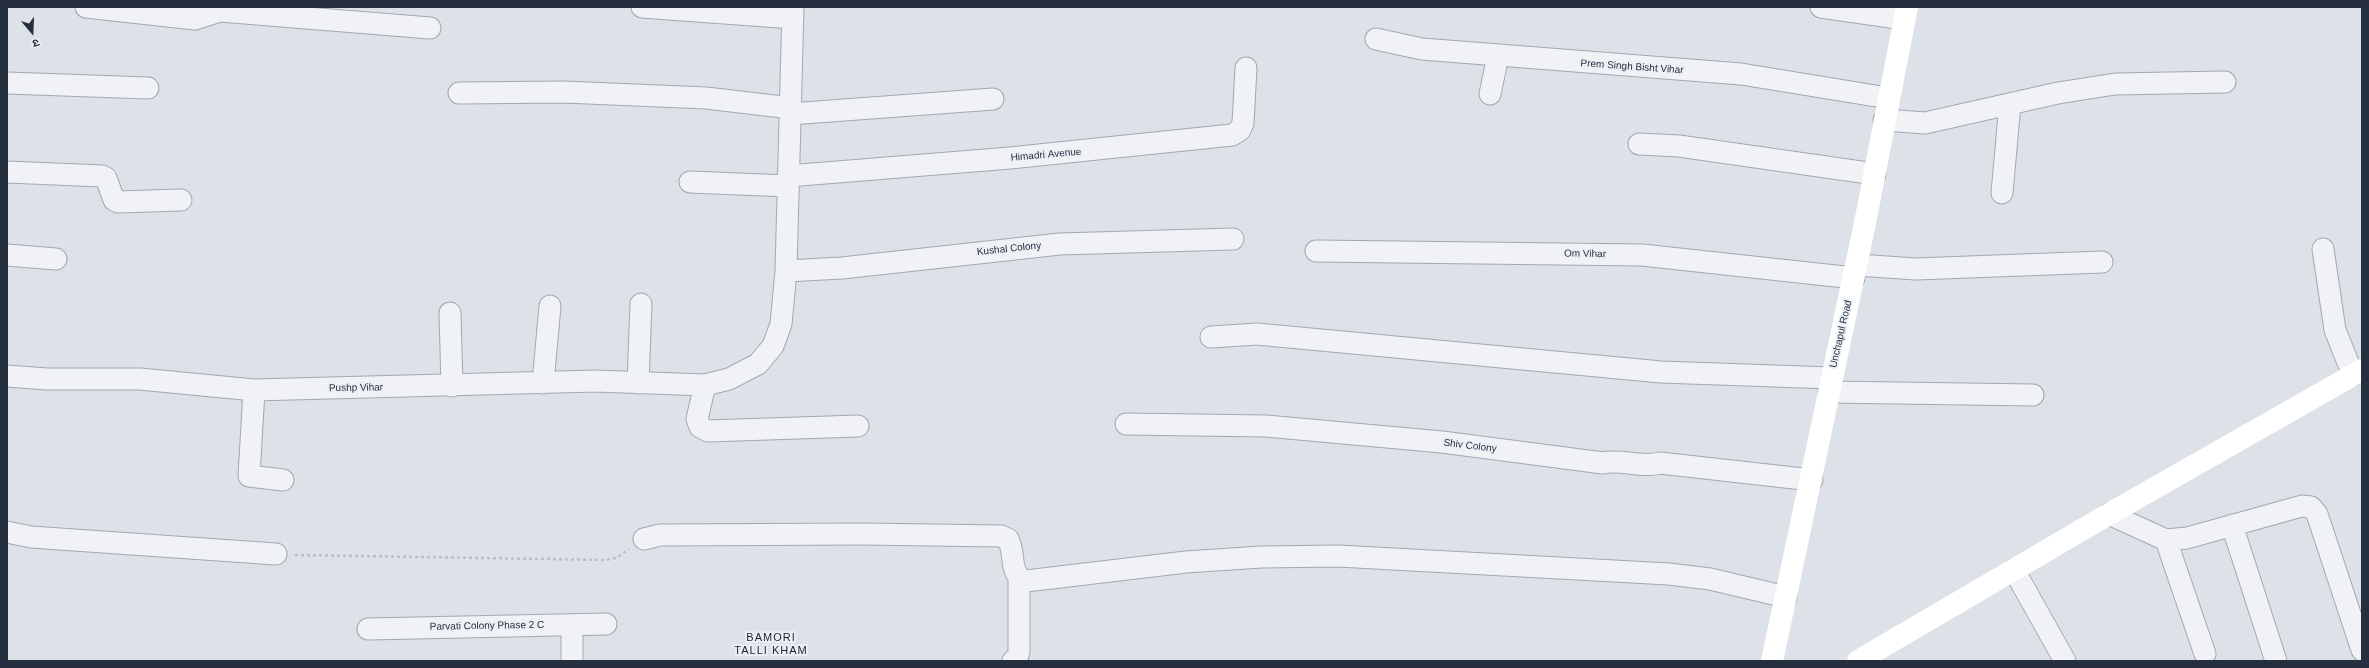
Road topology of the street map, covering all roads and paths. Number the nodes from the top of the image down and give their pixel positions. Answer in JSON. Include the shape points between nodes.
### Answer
{"nodes":[{"id":1,"x":86,"y":7,"type":"edge"},
{"id":2,"x":642,"y":7,"type":"edge"},
{"id":3,"x":1821,"y":7,"type":"edge"},
{"id":4,"x":793,"y":12,"type":"edge"},
{"id":5,"x":1906,"y":13,"type":"edge"},
{"id":6,"x":430,"y":28,"type":"dead end"},
{"id":7,"x":1376,"y":39,"type":"dead end"},
{"id":8,"x":1498,"y":56,"type":"junction"},
{"id":9,"x":1246,"y":68,"type":"dead end"},
{"id":10,"x":2225,"y":82,"type":"dead end"},
{"id":11,"x":7,"y":83,"type":"edge"},
{"id":12,"x":148,"y":88,"type":"dead end"},
{"id":13,"x":459,"y":93,"type":"dead end"},
{"id":14,"x":1490,"y":94,"type":"dead end"},
{"id":15,"x":1888,"y":98,"type":"junction"},
{"id":16,"x":993,"y":99,"type":"dead end"},
{"id":17,"x":2010,"y":104,"type":"junction"},
{"id":18,"x":790,"y":111,"type":"junction"},
{"id":19,"x":1884,"y":120,"type":"junction"},
{"id":20,"x":1639,"y":144,"type":"dead end"},
{"id":21,"x":7,"y":172,"type":"edge"},
{"id":22,"x":1875,"y":174,"type":"junction"},
{"id":23,"x":788,"y":181,"type":"junction"},
{"id":24,"x":690,"y":182,"type":"dead end"},
{"id":25,"x":2002,"y":193,"type":"dead end"},
{"id":26,"x":181,"y":200,"type":"dead end"},
{"id":27,"x":1234,"y":239,"type":"dead end"},
{"id":28,"x":2323,"y":249,"type":"dead end"},
{"id":29,"x":1316,"y":251,"type":"dead end"},
{"id":30,"x":7,"y":255,"type":"edge"},
{"id":31,"x":56,"y":259,"type":"dead end"},
{"id":32,"x":2102,"y":262,"type":"dead end"},
{"id":33,"x":786,"y":270,"type":"junction"},
{"id":34,"x":1855,"y":272,"type":"junction"},
{"id":35,"x":641,"y":304,"type":"dead end"},
{"id":36,"x":550,"y":306,"type":"dead end"},
{"id":37,"x":450,"y":313,"type":"dead end"},
{"id":38,"x":1211,"y":337,"type":"dead end"},
{"id":39,"x":2358,"y":372,"type":"edge"},
{"id":40,"x":7,"y":376,"type":"edge"},
{"id":41,"x":543,"y":383,"type":"junction"},
{"id":42,"x":638,"y":384,"type":"junction"},
{"id":43,"x":705,"y":385,"type":"junction"},
{"id":44,"x":1830,"y":385,"type":"junction"},
{"id":45,"x":452,"y":386,"type":"junction"},
{"id":46,"x":254,"y":390,"type":"junction"},
{"id":47,"x":2033,"y":395,"type":"dead end"},
{"id":48,"x":1126,"y":424,"type":"dead end"},
{"id":49,"x":858,"y":426,"type":"dead end"},
{"id":50,"x":283,"y":480,"type":"dead end"},
{"id":51,"x":1812,"y":480,"type":"junction"},
{"id":52,"x":2109,"y":514,"type":"junction"},
{"id":53,"x":2232,"y":525,"type":"junction"},
{"id":54,"x":7,"y":532,"type":"edge"},
{"id":55,"x":644,"y":539,"type":"joint"},
{"id":56,"x":2166,"y":540,"type":"junction"},
{"id":57,"x":276,"y":554,"type":"joint"},
{"id":58,"x":2014,"y":570,"type":"junction"},
{"id":59,"x":1019,"y":578,"type":"junction"},
{"id":60,"x":1786,"y":597,"type":"junction"},
{"id":61,"x":606,"y":624,"type":"dead end"},
{"id":62,"x":572,"y":625,"type":"junction"},
{"id":63,"x":368,"y":629,"type":"dead end"},
{"id":64,"x":2362,"y":650,"type":"edge"},
{"id":65,"x":2205,"y":654,"type":"dead end"},
{"id":66,"x":572,"y":661,"type":"edge"},
{"id":67,"x":1013,"y":661,"type":"edge"},
{"id":68,"x":1772,"y":661,"type":"edge"},
{"id":69,"x":1858,"y":661,"type":"edge"},
{"id":70,"x":2065,"y":661,"type":"edge"},
{"id":71,"x":2276,"y":661,"type":"edge"}],
"edges":[{"from":1,"to":6,"type":"street","via":[[195,18],[220,11]]},
{"from":2,"to":4,"type":"street"},
{"from":3,"to":5,"type":"street"},
{"from":4,"to":18,"type":"street","name":"Pushp Vihar"},
{"from":5,"to":15,"type":"street","name":"Unchapul Road"},
{"from":7,"to":8,"type":"street","name":"Prem Singh Bisht Vihar","via":[[1422,49]]},
{"from":8,"to":14,"type":"street"},
{"from":8,"to":15,"type":"street","name":"Prem Singh Bisht Vihar","via":[[1741,74]]},
{"from":9,"to":23,"type":"street","name":"Himadri Avenue","via":[[1243,123],[1240,130],[1232,135]]},
{"from":10,"to":17,"type":"street","via":[[2115,84]]},
{"from":11,"to":12,"type":"street"},
{"from":13,"to":18,"type":"street","via":[[564,92],[698,98]]},
{"from":15,"to":19,"type":"street","name":"Unchapul Road"},
{"from":16,"to":18,"type":"street"},
{"from":17,"to":19,"type":"street","via":[[1925,123]]},
{"from":17,"to":25,"type":"street"},
{"from":18,"to":23,"type":"street","name":"Pushp Vihar"},
{"from":19,"to":22,"type":"street","name":"Unchapul Road"},
{"from":20,"to":22,"type":"street","via":[[1679,146]]},
{"from":21,"to":26,"type":"street","via":[[102,176],[106,178],[111,196],[118,202]]},
{"from":22,"to":34,"type":"street","name":"Unchapul Road"},
{"from":23,"to":24,"type":"street","name":"Himadri Avenue"},
{"from":23,"to":33,"type":"street","name":"Pushp Vihar"},
{"from":27,"to":33,"type":"street","name":"Kushal Colony","via":[[1060,244],[842,268]]},
{"from":28,"to":39,"type":"street","via":[[2335,330]]},
{"from":29,"to":34,"type":"street","name":"Om Vihar","via":[[1642,255]]},
{"from":30,"to":31,"type":"street"},
{"from":32,"to":34,"type":"street","name":"Om Vihar"},
{"from":33,"to":43,"type":"street","name":"Pushp Vihar","via":[[781,324],[772,346],[758,364],[729,379]]},
{"from":34,"to":44,"type":"street","name":"Unchapul Road"},
{"from":35,"to":42,"type":"street"},
{"from":36,"to":41,"type":"street"},
{"from":37,"to":45,"type":"street"},
{"from":38,"to":44,"type":"street","via":[[1257,334],[1661,372]]},
{"from":39,"to":52,"type":"street"},
{"from":40,"to":46,"type":"street","name":"Pushp Vihar","via":[[47,379],[140,379]]},
{"from":41,"to":42,"type":"street","name":"Pushp Vihar"},
{"from":41,"to":45,"type":"street","name":"Pushp Vihar"},
{"from":42,"to":43,"type":"street","name":"Pushp Vihar"},
{"from":43,"to":49,"type":"street","via":[[697,419],[700,427],[708,431]]},
{"from":44,"to":47,"type":"street"},
{"from":44,"to":51,"type":"street","name":"Unchapul Road"},
{"from":45,"to":46,"type":"street","name":"Pushp Vihar"},
{"from":46,"to":50,"type":"street","via":[[249,476]]},
{"from":48,"to":51,"type":"street","name":"Shiv Colony","via":[[1266,426],[1442,442],[1603,463],[1614,460],[1650,465],[1660,463]]},
{"from":51,"to":60,"type":"street","name":"Unchapul Road"},
{"from":52,"to":56,"type":"street"},
{"from":52,"to":58,"type":"street"},
{"from":53,"to":56,"type":"street","via":[[2187,538]]},
{"from":53,"to":64,"type":"street","via":[[2302,506],[2311,507],[2317,514]]},
{"from":53,"to":71,"type":"street"},
{"from":54,"to":57,"type":"street","via":[[31,537]]},
{"from":55,"to":57,"type":"path","via":[[616,558],[605,560]]},
{"from":55,"to":59,"type":"street","via":[[667,535],[1001,536],[1008,539],[1011,544],[1015,573]]},
{"from":56,"to":65,"type":"street"},
{"from":58,"to":69,"type":"street"},
{"from":58,"to":70,"type":"street"},
{"from":59,"to":60,"type":"street","via":[[1026,580],[1186,562],[1261,557],[1338,556],[1669,574],[1710,580]]},
{"from":59,"to":67,"type":"street","via":[[1019,652]]},
{"from":60,"to":68,"type":"street","name":"Unchapul Road"},
{"from":61,"to":62,"type":"street","name":"Parvati Colony Phase 2 C"},
{"from":62,"to":63,"type":"street","name":"Parvati Colony Phase 2 C"},
{"from":62,"to":66,"type":"street"}]}
